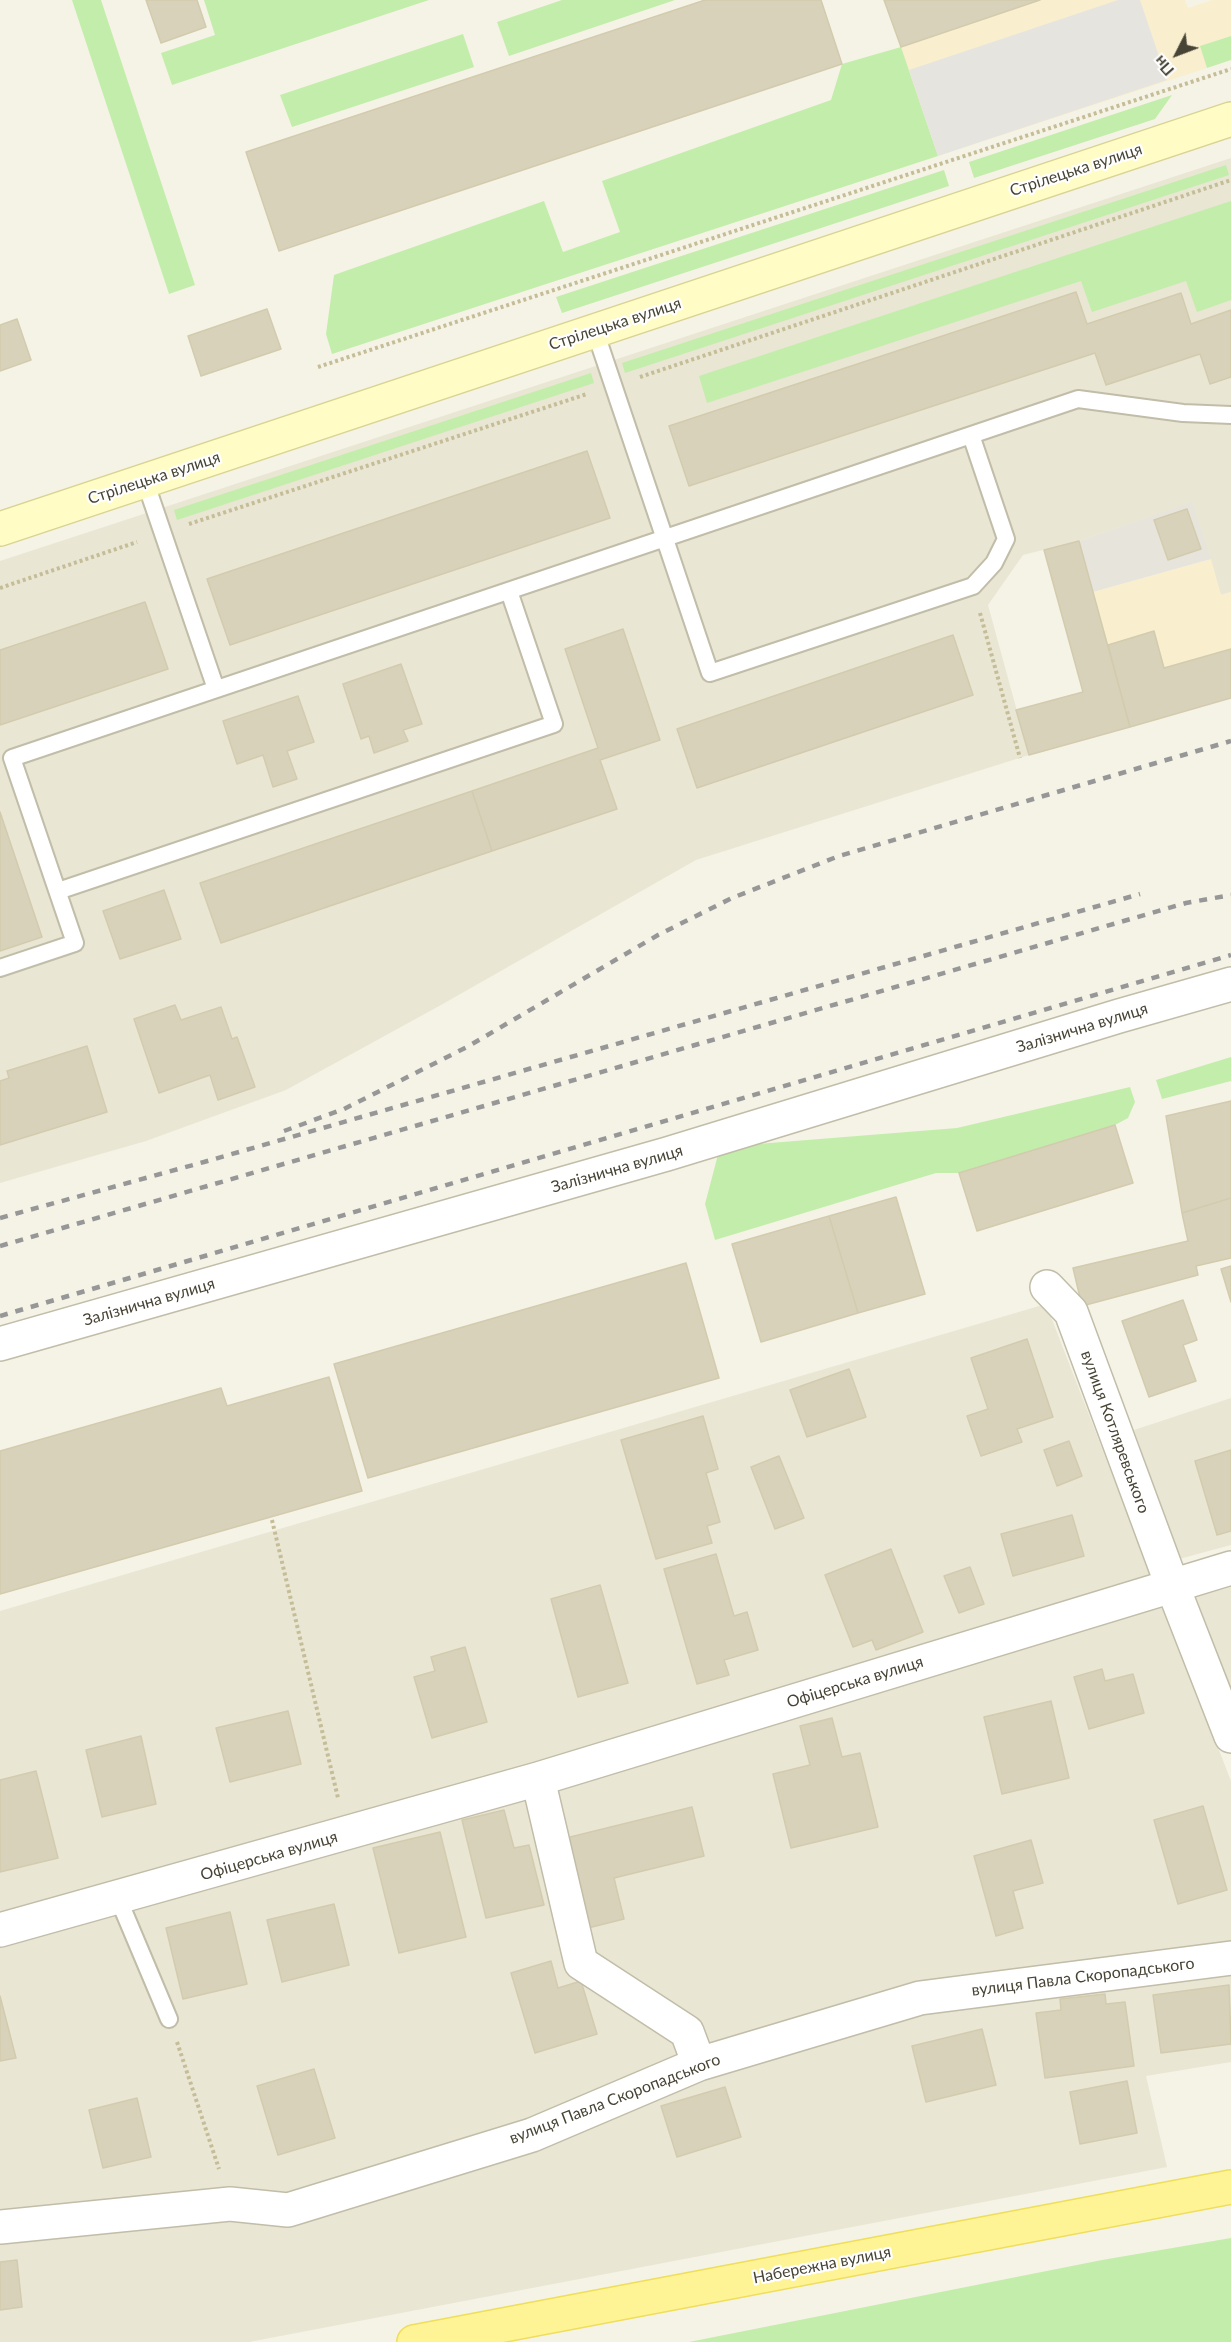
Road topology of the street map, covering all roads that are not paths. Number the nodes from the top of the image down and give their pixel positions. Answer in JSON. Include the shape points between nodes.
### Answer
{"nodes":[{"id":1,"x":1231,"y":119,"type":"edge"},
{"id":2,"x":595,"y":331,"type":"junction"},
{"id":3,"x":1231,"y":415,"type":"edge"},
{"id":4,"x":971,"y":435,"type":"junction"},
{"id":5,"x":145,"y":481,"type":"junction"},
{"id":6,"x":0,"y":530,"type":"edge"},
{"id":7,"x":664,"y":538,"type":"junction"},
{"id":8,"x":509,"y":591,"type":"junction"},
{"id":9,"x":216,"y":689,"type":"junction"},
{"id":10,"x":58,"y":891,"type":"junction"},
{"id":11,"x":0,"y":968,"type":"edge"},
{"id":12,"x":1231,"y":984,"type":"edge"},
{"id":13,"x":1047,"y":1287,"type":"dead end"},
{"id":14,"x":0,"y":1344,"type":"edge"},
{"id":15,"x":1231,"y":1568,"type":"edge"},
{"id":16,"x":1172,"y":1585,"type":"junction"},
{"id":17,"x":1231,"y":1736,"type":"edge"},
{"id":18,"x":538,"y":1779,"type":"junction"},
{"id":19,"x":118,"y":1898,"type":"junction"},
{"id":20,"x":0,"y":1930,"type":"edge"},
{"id":21,"x":1231,"y":1958,"type":"edge"},
{"id":22,"x":169,"y":2019,"type":"road end"},
{"id":23,"x":699,"y":2064,"type":"junction"},
{"id":24,"x":1231,"y":2187,"type":"edge"},
{"id":25,"x":0,"y":2227,"type":"edge"},
{"id":26,"x":414,"y":2342,"type":"edge"}],
"edges":[{"from":1,"to":2,"type":"street","name":"Стрілецька вулиця"},
{"from":2,"to":5,"type":"street","name":"Стрілецька вулиця"},
{"from":2,"to":7,"type":"lane"},
{"from":3,"to":4,"type":"lane","via":[[1183,413],[1078,399]]},
{"from":4,"to":7,"type":"lane"},
{"from":4,"to":7,"type":"lane","via":[[1006,539],[994,563],[973,586],[710,673]]},
{"from":5,"to":6,"type":"street","name":"Стрілецька вулиця"},
{"from":5,"to":9,"type":"lane"},
{"from":7,"to":8,"type":"lane"},
{"from":8,"to":9,"type":"lane"},
{"from":8,"to":10,"type":"lane","via":[[554,724]]},
{"from":9,"to":10,"type":"lane","via":[[12,758]]},
{"from":10,"to":11,"type":"lane","via":[[75,943]]},
{"from":12,"to":14,"type":"street","name":"Залізнична вулиця","via":[[667,1154]]},
{"from":13,"to":16,"type":"street","name":"вулиця Котляревського","via":[[1071,1312]]},
{"from":15,"to":16,"type":"street"},
{"from":16,"to":17,"type":"street","name":"вулиця Котляревського"},
{"from":16,"to":18,"type":"street","name":"Офіцерська вулиця"},
{"from":18,"to":19,"type":"street","name":"Офіцерська вулиця"},
{"from":18,"to":23,"type":"street","via":[[581,1963],[687,2032]]},
{"from":19,"to":20,"type":"street","name":"Офіцерська вулиця"},
{"from":19,"to":22,"type":"lane"},
{"from":21,"to":23,"type":"street","name":"вулиця Павла Скоропадського","via":[[920,1998]]},
{"from":23,"to":25,"type":"street","name":"вулиця Павла Скоропадського","via":[[532,2135],[288,2210],[230,2204]]},
{"from":24,"to":26,"type":"main road","name":"Набережна вулиця"}]}
